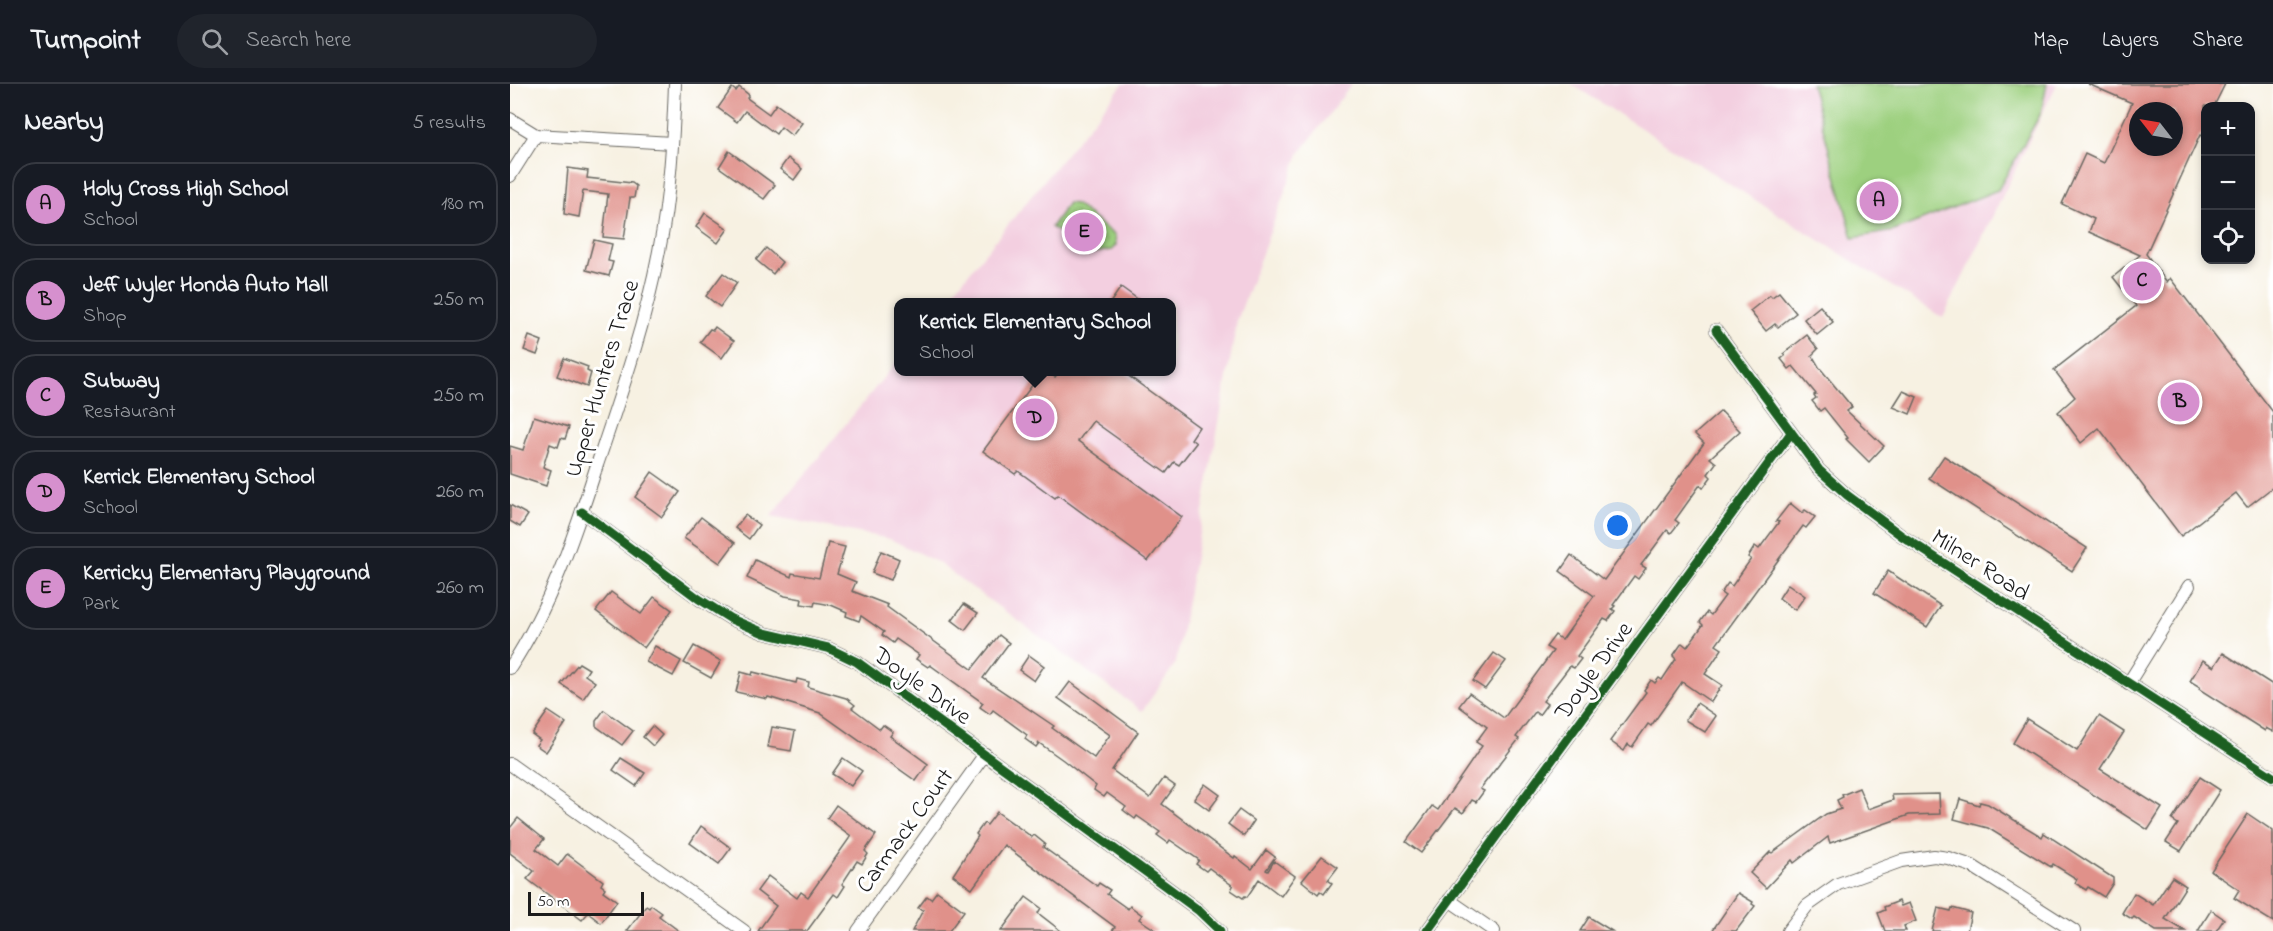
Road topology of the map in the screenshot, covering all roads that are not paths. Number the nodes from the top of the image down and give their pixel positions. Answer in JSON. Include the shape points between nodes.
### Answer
{"nodes":[{"id":1,"x":675,"y":84,"type":"edge"},
{"id":2,"x":510,"y":119,"type":"edge"},
{"id":3,"x":536,"y":135,"type":"junction"},
{"id":4,"x":672,"y":143,"type":"junction"},
{"id":5,"x":510,"y":176,"type":"edge"},
{"id":6,"x":1716,"y":330,"type":"dead end"},
{"id":7,"x":1791,"y":433,"type":"junction"},
{"id":8,"x":582,"y":512,"type":"junction"},
{"id":9,"x":2189,"y":586,"type":"dead end"},
{"id":10,"x":510,"y":668,"type":"edge"},
{"id":11,"x":2128,"y":684,"type":"junction"},
{"id":12,"x":984,"y":754,"type":"junction"},
{"id":13,"x":510,"y":764,"type":"edge"},
{"id":14,"x":2273,"y":777,"type":"edge"},
{"id":15,"x":1449,"y":900,"type":"junction"},
{"id":16,"x":744,"y":931,"type":"edge"},
{"id":17,"x":858,"y":931,"type":"edge"},
{"id":18,"x":1220,"y":931,"type":"edge"},
{"id":19,"x":1427,"y":931,"type":"edge"},
{"id":20,"x":1494,"y":931,"type":"edge"},
{"id":21,"x":1788,"y":931,"type":"edge"},
{"id":22,"x":2074,"y":931,"type":"edge"}],
"edges":[{"from":1,"to":4,"type":"street","name":"Upper Hunters Trace"},
{"from":2,"to":3,"type":"street"},
{"from":3,"to":4,"type":"street"},
{"from":3,"to":5,"type":"street"},
{"from":4,"to":8,"type":"street","name":"Upper Hunters Trace","via":[[664,223],[653,280],[626,382]]},
{"from":6,"to":7,"type":"street","name":"Milner Road"},
{"from":7,"to":11,"type":"street","name":"Milner Road","via":[[1820,470],[1902,536]]},
{"from":7,"to":15,"type":"street","name":"Doyle Drive"},
{"from":8,"to":10,"type":"street","name":"Upper Hunters Trace","via":[[540,616]]},
{"from":8,"to":12,"type":"street","name":"Doyle Drive","via":[[730,619],[764,633],[828,648],[857,662]]},
{"from":9,"to":11,"type":"street"},
{"from":11,"to":14,"type":"street","name":"Milner Road"},
{"from":12,"to":17,"type":"street","name":"Carmack Court"},
{"from":12,"to":18,"type":"street","name":"Doyle Drive","via":[[1198,910]]},
{"from":13,"to":16,"type":"street"},
{"from":15,"to":19,"type":"street","name":"Doyle Drive"},
{"from":15,"to":20,"type":"street"},
{"from":21,"to":22,"type":"street","via":[[1807,906],[1838,884],[1900,861],[1934,856],[1972,866]]}]}
